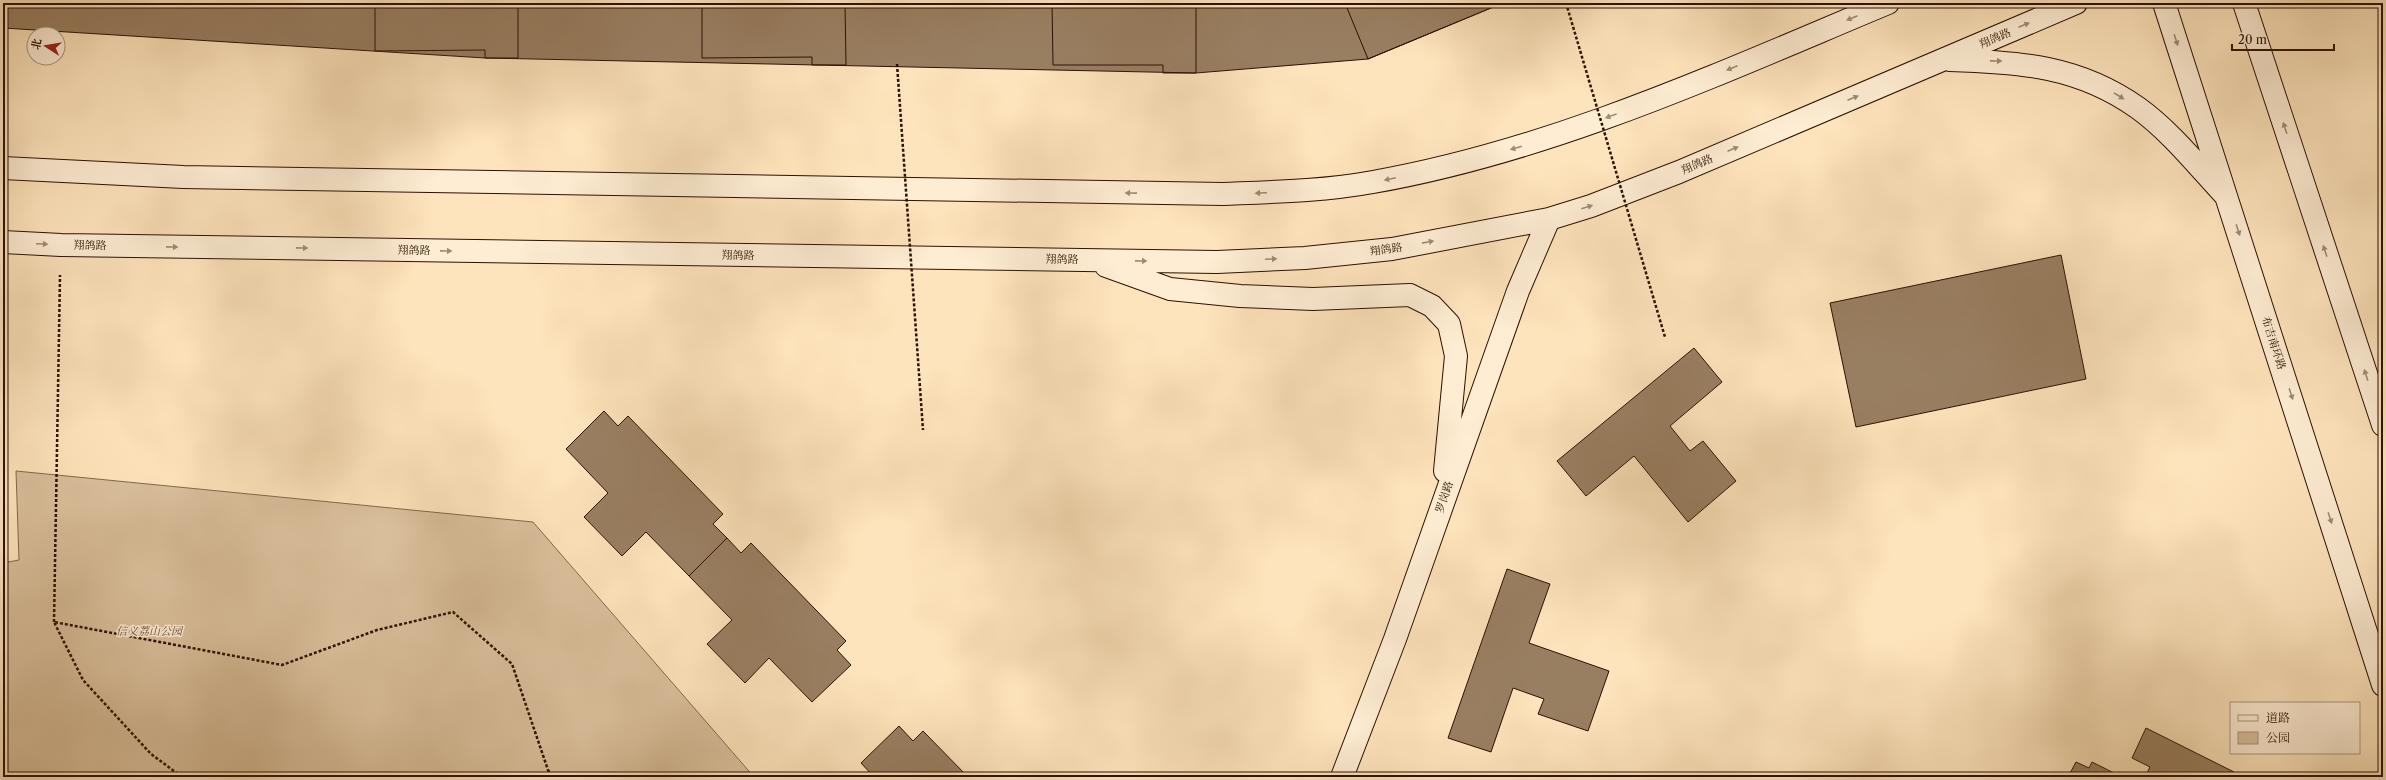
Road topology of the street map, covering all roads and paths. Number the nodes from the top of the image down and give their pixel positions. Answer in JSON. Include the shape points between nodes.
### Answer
{"nodes":[{"id":1,"x":1566,"y":3,"type":"edge"},
{"id":2,"x":1888,"y":3,"type":"edge"},
{"id":3,"x":2076,"y":3,"type":"edge"},
{"id":4,"x":2164,"y":3,"type":"edge"},
{"id":5,"x":2244,"y":3,"type":"edge"},
{"id":6,"x":1943,"y":60,"type":"junction"},
{"id":7,"x":897,"y":64,"type":"dead end"},
{"id":8,"x":3,"y":168,"type":"edge"},
{"id":9,"x":2228,"y":198,"type":"junction"},
{"id":10,"x":1549,"y":219,"type":"junction"},
{"id":11,"x":3,"y":242,"type":"edge"},
{"id":12,"x":61,"y":245,"type":"junction"},
{"id":13,"x":1088,"y":260,"type":"junction"},
{"id":14,"x":1665,"y":336,"type":"dead end"},
{"id":15,"x":2383,"y":425,"type":"edge"},
{"id":16,"x":923,"y":430,"type":"dead end"},
{"id":17,"x":1443,"y":500,"type":"junction"},
{"id":18,"x":54,"y":622,"type":"junction"},
{"id":19,"x":2383,"y":685,"type":"edge"},
{"id":20,"x":182,"y":777,"type":"edge"},
{"id":21,"x":553,"y":777,"type":"edge"},
{"id":22,"x":1342,"y":777,"type":"edge"}],
"edges":[{"from":1,"to":14,"type":"path","bridge":true},
{"from":2,"to":8,"type":"street","one_way":true,"via":[[1673,93],[1553,137],[1450,167],[1372,183],[1302,191],[1224,194],[190,177]]},
{"from":6,"to":3,"type":"street","name":"翔鸽路","one_way":true},
{"from":4,"to":9,"type":"street","name":"布吉南环路","one_way":true},
{"from":15,"to":5,"type":"street","one_way":true},
{"from":6,"to":9,"type":"street","one_way":true,"via":[[2004,61],[2053,69],[2100,84],[2139,108]]},
{"from":10,"to":6,"type":"street","name":"翔鸽路","one_way":true,"via":[[1591,206],[1679,172]]},
{"from":7,"to":16,"type":"path","bridge":true},
{"from":9,"to":19,"type":"street","name":"布吉南环路","one_way":true},
{"from":13,"to":10,"type":"street","name":"翔鸽路","one_way":true,"via":[[1217,262],[1305,258],[1392,249]]},
{"from":10,"to":17,"type":"street","name":"罗岗路","via":[[1518,291]]},
{"from":11,"to":12,"type":"street","name":"翔鸽路","one_way":true},
{"from":12,"to":13,"type":"street","name":"翔鸽路","one_way":true},
{"from":12,"to":18,"type":"path"},
{"from":13,"to":17,"type":"street","via":[[1170,288],[1240,296],[1313,300],[1410,295],[1432,306],[1449,324],[1456,356]]},
{"from":17,"to":22,"type":"street","name":"罗岗路","via":[[1395,639]]},
{"from":18,"to":20,"type":"path","via":[[83,680],[151,754]]},
{"from":18,"to":21,"type":"path","via":[[282,665],[377,630],[453,612],[512,664],[548,770]]}]}
